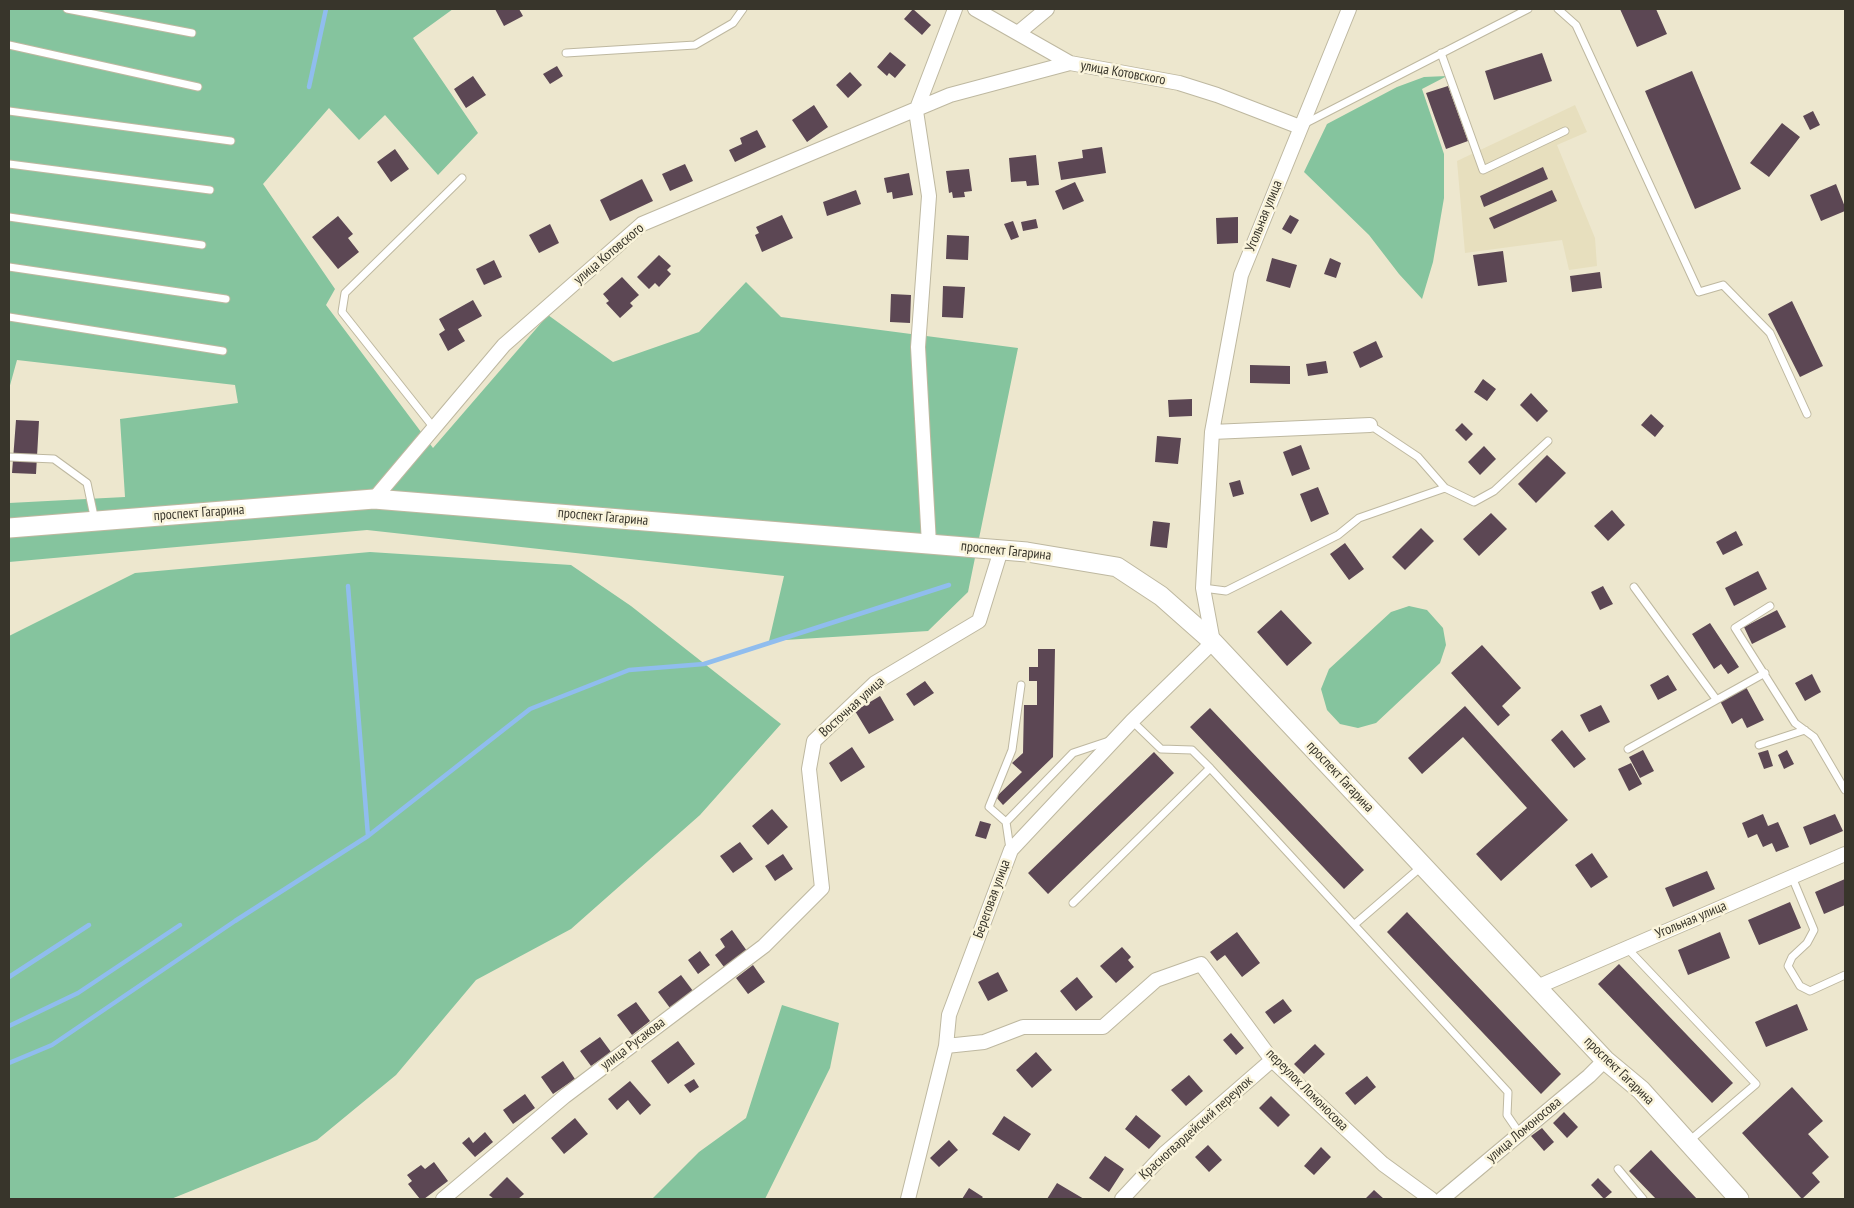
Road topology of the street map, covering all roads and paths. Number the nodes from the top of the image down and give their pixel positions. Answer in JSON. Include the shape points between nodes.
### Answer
{"nodes":[{"id":1,"x":67,"y":9,"type":"edge"},
{"id":2,"x":743,"y":9,"type":"edge"},
{"id":3,"x":955,"y":9,"type":"edge"},
{"id":4,"x":975,"y":9,"type":"edge"},
{"id":5,"x":1046,"y":9,"type":"edge"},
{"id":6,"x":1349,"y":9,"type":"edge"},
{"id":7,"x":1528,"y":9,"type":"edge"},
{"id":8,"x":1558,"y":9,"type":"edge"},
{"id":9,"x":192,"y":33,"type":"dead end"},
{"id":10,"x":1018,"y":33,"type":"junction"},
{"id":11,"x":9,"y":45,"type":"edge"},
{"id":12,"x":566,"y":53,"type":"dead end"},
{"id":13,"x":1441,"y":53,"type":"junction"},
{"id":14,"x":1070,"y":63,"type":"junction"},
{"id":15,"x":198,"y":87,"type":"dead end"},
{"id":16,"x":9,"y":111,"type":"edge"},
{"id":17,"x":916,"y":111,"type":"junction"},
{"id":18,"x":1300,"y":127,"type":"junction"},
{"id":19,"x":1565,"y":131,"type":"dead end"},
{"id":20,"x":231,"y":141,"type":"dead end"},
{"id":21,"x":9,"y":164,"type":"edge"},
{"id":22,"x":462,"y":178,"type":"dead end"},
{"id":23,"x":210,"y":190,"type":"dead end"},
{"id":24,"x":9,"y":217,"type":"edge"},
{"id":25,"x":202,"y":245,"type":"dead end"},
{"id":26,"x":9,"y":267,"type":"edge"},
{"id":27,"x":226,"y":299,"type":"dead end"},
{"id":28,"x":9,"y":317,"type":"edge"},
{"id":29,"x":223,"y":351,"type":"dead end"},
{"id":30,"x":1807,"y":414,"type":"dead end"},
{"id":31,"x":1370,"y":425,"type":"joint"},
{"id":32,"x":434,"y":428,"type":"junction"},
{"id":33,"x":1212,"y":432,"type":"junction"},
{"id":34,"x":1548,"y":441,"type":"dead end"},
{"id":35,"x":9,"y":457,"type":"edge"},
{"id":36,"x":1445,"y":488,"type":"junction"},
{"id":37,"x":374,"y":499,"type":"junction"},
{"id":38,"x":95,"y":521,"type":"junction"},
{"id":39,"x":9,"y":528,"type":"edge"},
{"id":40,"x":929,"y":544,"type":"junction"},
{"id":41,"x":1001,"y":550,"type":"junction"},
{"id":42,"x":1634,"y":587,"type":"dead end"},
{"id":43,"x":1203,"y":588,"type":"junction"},
{"id":44,"x":1770,"y":606,"type":"dead end"},
{"id":45,"x":1213,"y":642,"type":"junction"},
{"id":46,"x":1765,"y":673,"type":"junction"},
{"id":47,"x":1020,"y":685,"type":"dead end"},
{"id":48,"x":1716,"y":699,"type":"junction"},
{"id":49,"x":1132,"y":720,"type":"junction"},
{"id":50,"x":1805,"y":730,"type":"junction"},
{"id":51,"x":1114,"y":739,"type":"junction"},
{"id":52,"x":1760,"y":745,"type":"dead end"},
{"id":53,"x":1628,"y":749,"type":"dead end"},
{"id":54,"x":1210,"y":768,"type":"junction"},
{"id":55,"x":1845,"y":790,"type":"edge"},
{"id":56,"x":1006,"y":822,"type":"junction"},
{"id":57,"x":1010,"y":850,"type":"junction"},
{"id":58,"x":1845,"y":854,"type":"edge"},
{"id":59,"x":1424,"y":865,"type":"junction"},
{"id":60,"x":1792,"y":877,"type":"junction"},
{"id":61,"x":822,"y":888,"type":"joint"},
{"id":62,"x":1073,"y":904,"type":"dead end"},
{"id":63,"x":1355,"y":924,"type":"junction"},
{"id":64,"x":1626,"y":948,"type":"junction"},
{"id":65,"x":1845,"y":975,"type":"edge"},
{"id":66,"x":1537,"y":987,"type":"junction"},
{"id":67,"x":946,"y":1046,"type":"junction"},
{"id":68,"x":1272,"y":1060,"type":"junction"},
{"id":69,"x":1604,"y":1060,"type":"junction"},
{"id":70,"x":1520,"y":1134,"type":"junction"},
{"id":71,"x":1688,"y":1142,"type":"junction"},
{"id":72,"x":1618,"y":1169,"type":"dead end"},
{"id":73,"x":443,"y":1199,"type":"edge"},
{"id":74,"x":908,"y":1199,"type":"edge"},
{"id":75,"x":1122,"y":1199,"type":"edge"},
{"id":76,"x":1431,"y":1199,"type":"edge"},
{"id":77,"x":1442,"y":1199,"type":"edge"},
{"id":78,"x":1643,"y":1199,"type":"edge"},
{"id":79,"x":1738,"y":1199,"type":"edge"}],
"edges":[{"from":1,"to":9,"type":"lane"},
{"from":2,"to":12,"type":"lane","via":[[733,23],[695,46]]},
{"from":3,"to":17,"type":"street"},
{"from":4,"to":10,"type":"street"},
{"from":5,"to":10,"type":"street"},
{"from":6,"to":18,"type":"street","name":"Угольная улица"},
{"from":7,"to":13,"type":"lane"},
{"from":8,"to":30,"type":"lane","via":[[1576,25],[1699,292],[1723,285],[1770,333]]},
{"from":10,"to":14,"type":"street"},
{"from":11,"to":15,"type":"lane"},
{"from":13,"to":18,"type":"lane"},
{"from":13,"to":19,"type":"lane","via":[[1483,170]]},
{"from":14,"to":17,"type":"street","name":"улица Котовского","via":[[950,95]]},
{"from":14,"to":18,"type":"street","name":"улица Котовского","via":[[1179,83]]},
{"from":16,"to":20,"type":"lane"},
{"from":17,"to":32,"type":"street","name":"улица Котовского","via":[[642,224],[504,345]]},
{"from":17,"to":40,"type":"street","via":[[929,196],[918,347]]},
{"from":18,"to":33,"type":"street","name":"Угольная улица","via":[[1241,275]]},
{"from":21,"to":23,"type":"lane"},
{"from":22,"to":32,"type":"lane","via":[[345,293],[342,312]]},
{"from":24,"to":25,"type":"lane"},
{"from":26,"to":27,"type":"lane"},
{"from":28,"to":29,"type":"lane"},
{"from":31,"to":33,"type":"street"},
{"from":31,"to":36,"type":"lane","via":[[1418,456]]},
{"from":32,"to":37,"type":"street","name":"улица Котовского"},
{"from":33,"to":43,"type":"street","name":"Угольная улица"},
{"from":34,"to":36,"type":"lane","via":[[1494,491],[1474,502]]},
{"from":35,"to":38,"type":"lane","via":[[54,459],[87,482]]},
{"from":36,"to":43,"type":"lane","via":[[1358,518],[1338,535],[1226,591]]},
{"from":37,"to":38,"type":"main road","name":"проспект Гагарина"},
{"from":37,"to":40,"type":"main road","name":"проспект Гагарина"},
{"from":38,"to":39,"type":"main road","name":"проспект Гагарина"},
{"from":40,"to":41,"type":"main road","name":"проспект Гагарина"},
{"from":41,"to":45,"type":"main road","name":"проспект Гагарина","via":[[1117,567],[1161,596]]},
{"from":41,"to":61,"type":"street","name":"Восточная улица","via":[[979,621],[875,683],[814,741],[809,768]]},
{"from":42,"to":48,"type":"lane"},
{"from":43,"to":45,"type":"street","name":"Угольная улица"},
{"from":44,"to":46,"type":"lane","via":[[1735,628]]},
{"from":45,"to":49,"type":"street","name":"Береговая улица"},
{"from":45,"to":59,"type":"main road","name":"проспект Гагарина"},
{"from":46,"to":48,"type":"lane"},
{"from":46,"to":50,"type":"lane","via":[[1795,723]]},
{"from":47,"to":56,"type":"lane","via":[[1012,750],[989,807]]},
{"from":48,"to":53,"type":"lane"},
{"from":49,"to":51,"type":"street","name":"Береговая улица"},
{"from":49,"to":54,"type":"lane","via":[[1161,749],[1192,750]]},
{"from":50,"to":52,"type":"lane"},
{"from":50,"to":55,"type":"lane","via":[[1814,737]]},
{"from":51,"to":56,"type":"lane","via":[[1073,753]]},
{"from":51,"to":57,"type":"street","name":"Береговая улица"},
{"from":54,"to":62,"type":"lane"},
{"from":54,"to":63,"type":"lane"},
{"from":56,"to":57,"type":"lane"},
{"from":57,"to":67,"type":"street","name":"Береговая улица","via":[[949,1015]]},
{"from":58,"to":60,"type":"street","name":"Угольная улица"},
{"from":59,"to":63,"type":"lane"},
{"from":59,"to":66,"type":"main road","name":"проспект Гагарина"},
{"from":60,"to":64,"type":"street","name":"Угольная улица"},
{"from":60,"to":65,"type":"lane","via":[[1814,930],[1788,966],[1800,986],[1810,991]]},
{"from":61,"to":73,"type":"street","name":"улица Русакова","via":[[764,946],[565,1096]]},
{"from":63,"to":70,"type":"lane","via":[[1508,1092],[1507,1115]]},
{"from":64,"to":66,"type":"street","name":"Угольная улица"},
{"from":64,"to":71,"type":"lane","via":[[1756,1084]]},
{"from":66,"to":69,"type":"main road","name":"проспект Гагарина"},
{"from":67,"to":68,"type":"street","name":"переулок Ломоносова","via":[[984,1042],[1023,1027],[1103,1028],[1156,980],[1201,964]]},
{"from":67,"to":74,"type":"street","name":"Береговая улица"},
{"from":68,"to":75,"type":"street","name":"Красногвардейский переулок","via":[[1165,1153]]},
{"from":68,"to":76,"type":"street","name":"переулок Ломоносова","via":[[1383,1164]]},
{"from":69,"to":70,"type":"street","name":"улица Ломоносова"},
{"from":69,"to":71,"type":"main road","name":"проспект Гагарина","via":[[1641,1090]]},
{"from":70,"to":77,"type":"street","name":"улица Ломоносова"},
{"from":71,"to":79,"type":"main road","name":"проспект Гагарина"},
{"from":72,"to":78,"type":"lane"}]}
